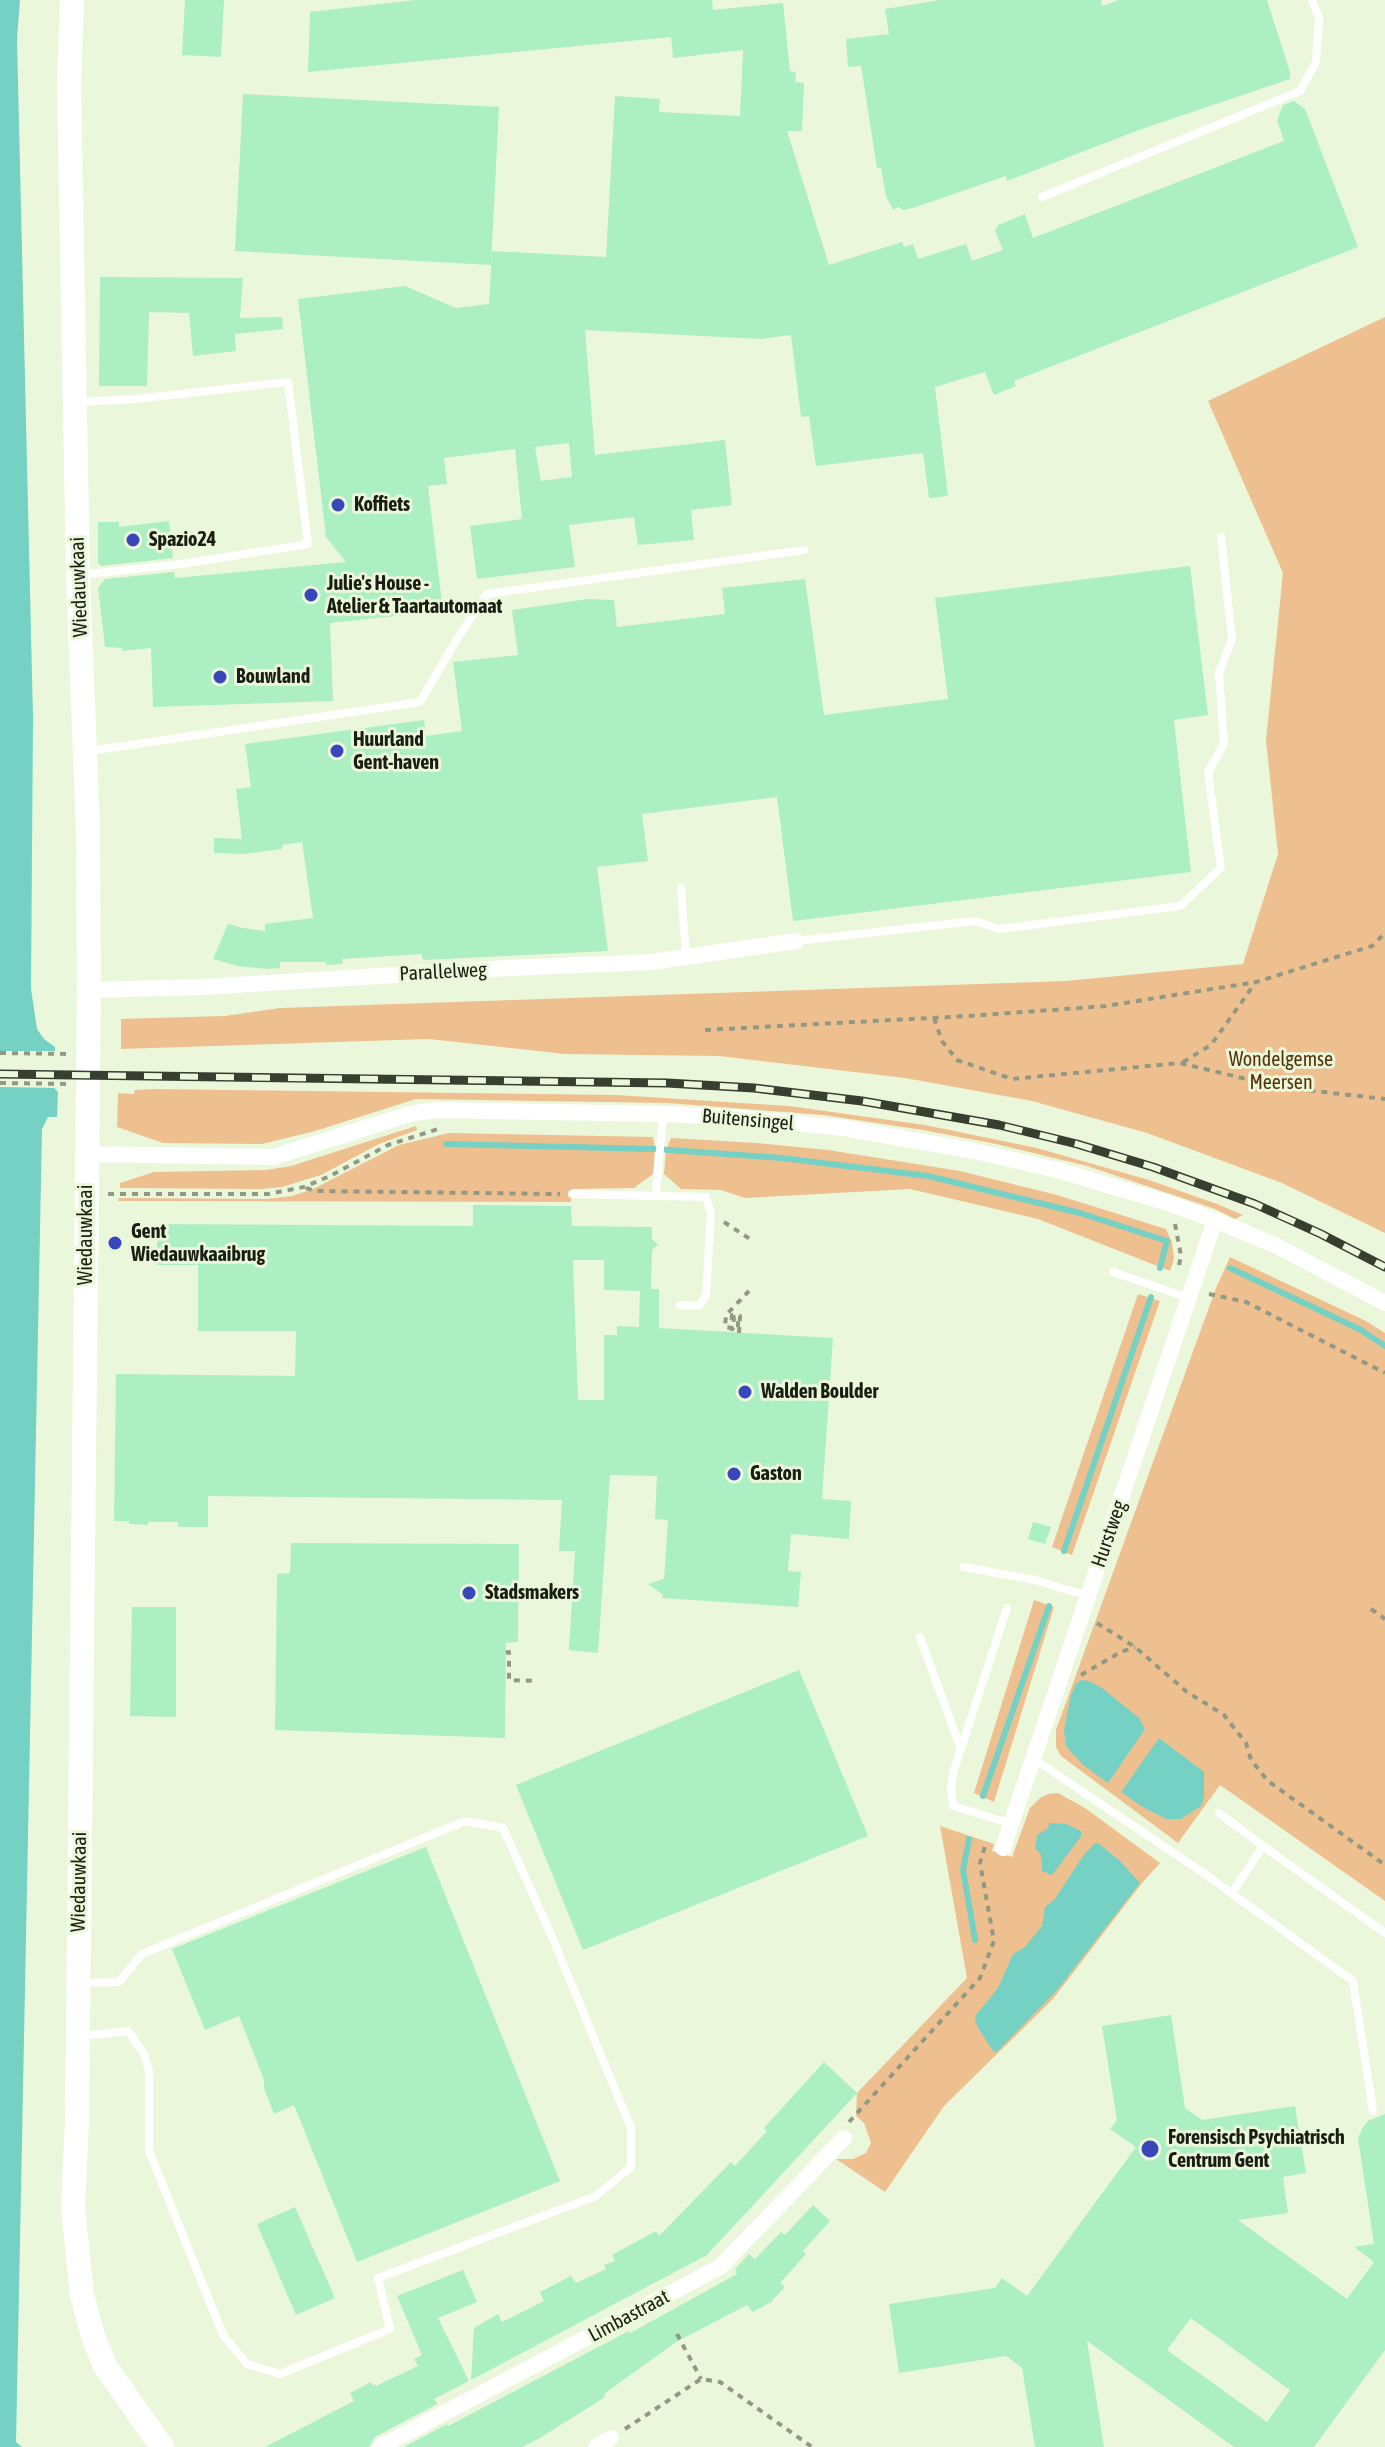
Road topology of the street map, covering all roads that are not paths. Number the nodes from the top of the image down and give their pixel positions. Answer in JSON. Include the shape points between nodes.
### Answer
{"nodes":[{"id":1,"x":72,"y":0,"type":"edge"},
{"id":2,"x":1312,"y":0,"type":"edge"},
{"id":3,"x":1042,"y":197,"type":"dead end"},
{"id":4,"x":75,"y":402,"type":"junction"},
{"id":5,"x":1221,"y":537,"type":"dead end"},
{"id":6,"x":804,"y":550,"type":"dead end"},
{"id":7,"x":78,"y":575,"type":"junction"},
{"id":8,"x":85,"y":752,"type":"junction"},
{"id":9,"x":681,"y":888,"type":"dead end"},
{"id":10,"x":796,"y":941,"type":"joint"},
{"id":11,"x":686,"y":956,"type":"junction"},
{"id":12,"x":89,"y":990,"type":"junction"},
{"id":13,"x":663,"y":1114,"type":"junction"},
{"id":14,"x":86,"y":1154,"type":"junction"},
{"id":15,"x":572,"y":1194,"type":"road end"},
{"id":16,"x":656,"y":1194,"type":"junction"},
{"id":17,"x":1215,"y":1220,"type":"junction"},
{"id":18,"x":1113,"y":1272,"type":"dead end"},
{"id":19,"x":1191,"y":1292,"type":"junction"},
{"id":20,"x":1385,"y":1303,"type":"edge"},
{"id":21,"x":680,"y":1305,"type":"dead end"},
{"id":22,"x":964,"y":1567,"type":"dead end"},
{"id":23,"x":1088,"y":1596,"type":"junction"},
{"id":24,"x":1007,"y":1608,"type":"dead end"},
{"id":25,"x":920,"y":1637,"type":"dead end"},
{"id":26,"x":962,"y":1749,"type":"junction"},
{"id":27,"x":1034,"y":1759,"type":"junction"},
{"id":28,"x":1219,"y":1813,"type":"dead end"},
{"id":29,"x":1013,"y":1824,"type":"junction"},
{"id":30,"x":1263,"y":1846,"type":"junction"},
{"id":31,"x":1003,"y":1848,"type":"dead end"},
{"id":32,"x":1232,"y":1893,"type":"junction"},
{"id":33,"x":1385,"y":1933,"type":"edge"},
{"id":34,"x":78,"y":1983,"type":"junction"},
{"id":35,"x":77,"y":2036,"type":"junction"},
{"id":36,"x":1373,"y":2111,"type":"dead end"},
{"id":37,"x":844,"y":2138,"type":"dead end"},
{"id":38,"x":611,"y":2438,"type":"road end"},
{"id":39,"x":162,"y":2447,"type":"edge"},
{"id":40,"x":380,"y":2447,"type":"edge"},
{"id":41,"x":596,"y":2447,"type":"edge"}],
"edges":[{"from":1,"to":4,"type":"main road","name":"Wiedauwkaai"},
{"from":2,"to":3,"type":"lane","via":[[1319,18],[1316,62],[1300,91]]},
{"from":4,"to":7,"type":"main road","name":"Wiedauwkaai"},
{"from":4,"to":7,"type":"lane","via":[[288,382],[308,544]]},
{"from":5,"to":10,"type":"lane","via":[[1232,639],[1219,673],[1224,744],[1208,772],[1221,868],[1180,906],[1000,929],[975,921]]},
{"from":6,"to":8,"type":"lane","via":[[487,594],[420,702]]},
{"from":7,"to":8,"type":"main road","name":"Wiedauwkaai"},
{"from":8,"to":12,"type":"main road","name":"Wiedauwkaai"},
{"from":9,"to":11,"type":"lane"},
{"from":10,"to":11,"type":"street","name":"Parallelweg"},
{"from":11,"to":12,"type":"street","name":"Parallelweg","via":[[651,962]]},
{"from":12,"to":14,"type":"main road","name":"Wiedauwkaai"},
{"from":13,"to":14,"type":"street","name":"Buitensingel","via":[[435,1110],[273,1157]]},
{"from":13,"to":16,"type":"lane"},
{"from":13,"to":17,"type":"street","name":"Buitensingel","via":[[844,1128],[974,1151],[1070,1174]]},
{"from":14,"to":34,"type":"main road","name":"Wiedauwkaai"},
{"from":15,"to":16,"type":"lane"},
{"from":16,"to":21,"type":"lane","via":[[706,1197],[711,1215],[706,1295],[699,1306]]},
{"from":17,"to":19,"type":"street","name":"Hurstweg"},
{"from":17,"to":20,"type":"street","name":"Buitensingel"},
{"from":18,"to":19,"type":"lane"},
{"from":19,"to":23,"type":"street","name":"Hurstweg"},
{"from":22,"to":23,"type":"lane"},
{"from":23,"to":27,"type":"street","name":"Hurstweg"},
{"from":24,"to":26,"type":"lane"},
{"from":25,"to":26,"type":"lane"},
{"from":26,"to":29,"type":"lane","via":[[951,1786],[953,1806]]},
{"from":27,"to":29,"type":"street","name":"Hurstweg"},
{"from":27,"to":32,"type":"lane"},
{"from":28,"to":30,"type":"lane"},
{"from":29,"to":31,"type":"street","name":"Hurstweg"},
{"from":30,"to":32,"type":"lane"},
{"from":30,"to":33,"type":"lane"},
{"from":32,"to":36,"type":"lane","via":[[1353,1981]]},
{"from":34,"to":35,"type":"main road","name":"Wiedauwkaai"},
{"from":34,"to":35,"type":"lane","via":[[119,1982],[142,1954],[465,1821],[503,1828],[631,2128],[631,2167],[596,2196],[378,2278],[390,2329],[280,2374],[247,2364],[223,2335],[149,2151],[149,2071],[144,2054],[128,2031]]},
{"from":35,"to":39,"type":"main road","name":"Wiedauwkaai","via":[[73,2208],[82,2295],[105,2366]]},
{"from":37,"to":40,"type":"street","name":"Limbastraat","via":[[720,2267]]},
{"from":38,"to":41,"type":"street"}]}
